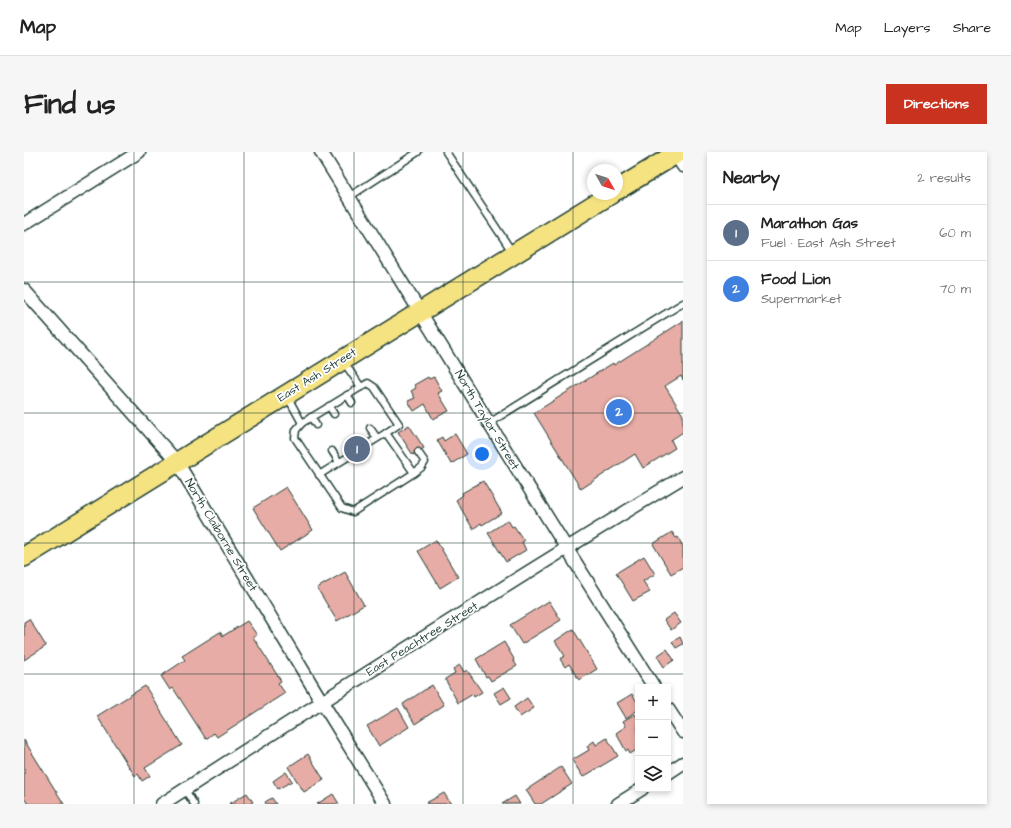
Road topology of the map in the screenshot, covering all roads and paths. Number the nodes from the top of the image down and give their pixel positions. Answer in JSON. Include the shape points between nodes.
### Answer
{"nodes":[{"id":1,"x":139,"y":152,"type":"edge"},
{"id":2,"x":321,"y":152,"type":"edge"},
{"id":3,"x":418,"y":152,"type":"edge"},
{"id":4,"x":446,"y":152,"type":"edge"},
{"id":5,"x":678,"y":156,"type":"edge"},
{"id":6,"x":623,"y":187,"type":"edge"},
{"id":7,"x":349,"y":197,"type":"junction"},
{"id":8,"x":601,"y":200,"type":"edge"},
{"id":9,"x":24,"y":224,"type":"edge"},
{"id":10,"x":514,"y":254,"type":"junction"},
{"id":11,"x":24,"y":290,"type":"edge"},
{"id":12,"x":683,"y":303,"type":"edge"},
{"id":13,"x":420,"y":312,"type":"junction"},
{"id":14,"x":342,"y":360,"type":"junction"},
{"id":15,"x":361,"y":386,"type":"junction"},
{"id":16,"x":286,"y":395,"type":"junction"},
{"id":17,"x":347,"y":395,"type":"junction"},
{"id":18,"x":352,"y":403,"type":"dead end"},
{"id":19,"x":329,"y":406,"type":"junction"},
{"id":20,"x":334,"y":414,"type":"dead end"},
{"id":21,"x":311,"y":417,"type":"junction"},
{"id":22,"x":302,"y":423,"type":"junction"},
{"id":23,"x":489,"y":423,"type":"junction"},
{"id":24,"x":316,"y":426,"type":"dead end"},
{"id":25,"x":370,"y":428,"type":"dead end"},
{"id":26,"x":386,"y":433,"type":"junction"},
{"id":27,"x":377,"y":438,"type":"junction"},
{"id":28,"x":365,"y":446,"type":"dead end"},
{"id":29,"x":332,"y":451,"type":"dead end"},
{"id":30,"x":418,"y":452,"type":"dead end"},
{"id":31,"x":351,"y":455,"type":"dead end"},
{"id":32,"x":177,"y":462,"type":"junction"},
{"id":33,"x":339,"y":462,"type":"junction"},
{"id":34,"x":414,"y":474,"type":"junction"},
{"id":35,"x":319,"y":475,"type":"junction"},
{"id":36,"x":683,"y":477,"type":"edge"},
{"id":37,"x":565,"y":548,"type":"junction"},
{"id":38,"x":24,"y":557,"type":"edge"},
{"id":39,"x":652,"y":684,"type":"edge"},
{"id":40,"x":322,"y":702,"type":"junction"},
{"id":41,"x":671,"y":714,"type":"edge"},
{"id":42,"x":683,"y":732,"type":"edge"},
{"id":43,"x":683,"y":763,"type":"edge"},
{"id":44,"x":671,"y":771,"type":"edge"},
{"id":45,"x":185,"y":790,"type":"junction"},
{"id":46,"x":637,"y":792,"type":"edge"},
{"id":47,"x":162,"y":804,"type":"edge"},
{"id":48,"x":194,"y":804,"type":"edge"},
{"id":49,"x":385,"y":804,"type":"edge"},
{"id":50,"x":618,"y":804,"type":"edge"}],
"edges":[{"from":1,"to":9,"type":"street"},
{"from":2,"to":7,"type":"street","name":"North Taylor Street"},
{"from":3,"to":7,"type":"lane"},
{"from":4,"to":10,"type":"lane"},
{"from":5,"to":6,"type":"main road"},
{"from":7,"to":13,"type":"street","name":"North Taylor Street"},
{"from":8,"to":10,"type":"main road","name":"East Ash Street"},
{"from":10,"to":13,"type":"main road","name":"East Ash Street"},
{"from":11,"to":32,"type":"street","name":"North Claiborne Street"},
{"from":12,"to":23,"type":"lane"},
{"from":13,"to":14,"type":"main road","name":"East Ash Street"},
{"from":13,"to":23,"type":"street","name":"North Taylor Street"},
{"from":14,"to":15,"type":"lane"},
{"from":14,"to":16,"type":"main road","name":"East Ash Street"},
{"from":15,"to":17,"type":"lane"},
{"from":15,"to":26,"type":"lane","via":[[368,382],[374,387],[401,427]]},
{"from":16,"to":22,"type":"lane"},
{"from":16,"to":32,"type":"main road","name":"East Ash Street"},
{"from":17,"to":18,"type":"lane"},
{"from":17,"to":19,"type":"lane"},
{"from":19,"to":20,"type":"lane"},
{"from":19,"to":21,"type":"lane"},
{"from":21,"to":22,"type":"lane"},
{"from":21,"to":24,"type":"lane"},
{"from":22,"to":35,"type":"lane","via":[[296,430],[295,438]]},
{"from":23,"to":37,"type":"street","name":"North Taylor Street"},
{"from":25,"to":27,"type":"lane"},
{"from":26,"to":27,"type":"lane"},
{"from":26,"to":34,"type":"lane"},
{"from":27,"to":28,"type":"lane"},
{"from":29,"to":33,"type":"lane"},
{"from":30,"to":34,"type":"lane","via":[[425,462]]},
{"from":31,"to":33,"type":"lane"},
{"from":32,"to":38,"type":"main road","name":"East Ash Street"},
{"from":32,"to":40,"type":"street","name":"North Claiborne Street"},
{"from":33,"to":35,"type":"lane"},
{"from":34,"to":35,"type":"lane","via":[[353,512],[342,508]]},
{"from":36,"to":37,"type":"street","name":"East Peachtree Street"},
{"from":37,"to":39,"type":"street","name":"North Taylor Street"},
{"from":37,"to":40,"type":"street","name":"East Peachtree Street"},
{"from":40,"to":45,"type":"street","name":"East Peachtree Street"},
{"from":40,"to":49,"type":"street","name":"North Claiborne Street"},
{"from":41,"to":42,"type":"street"},
{"from":43,"to":44,"type":"street"},
{"from":45,"to":47,"type":"street","name":"East Peachtree Street"},
{"from":45,"to":48,"type":"lane"},
{"from":46,"to":50,"type":"street"}]}
